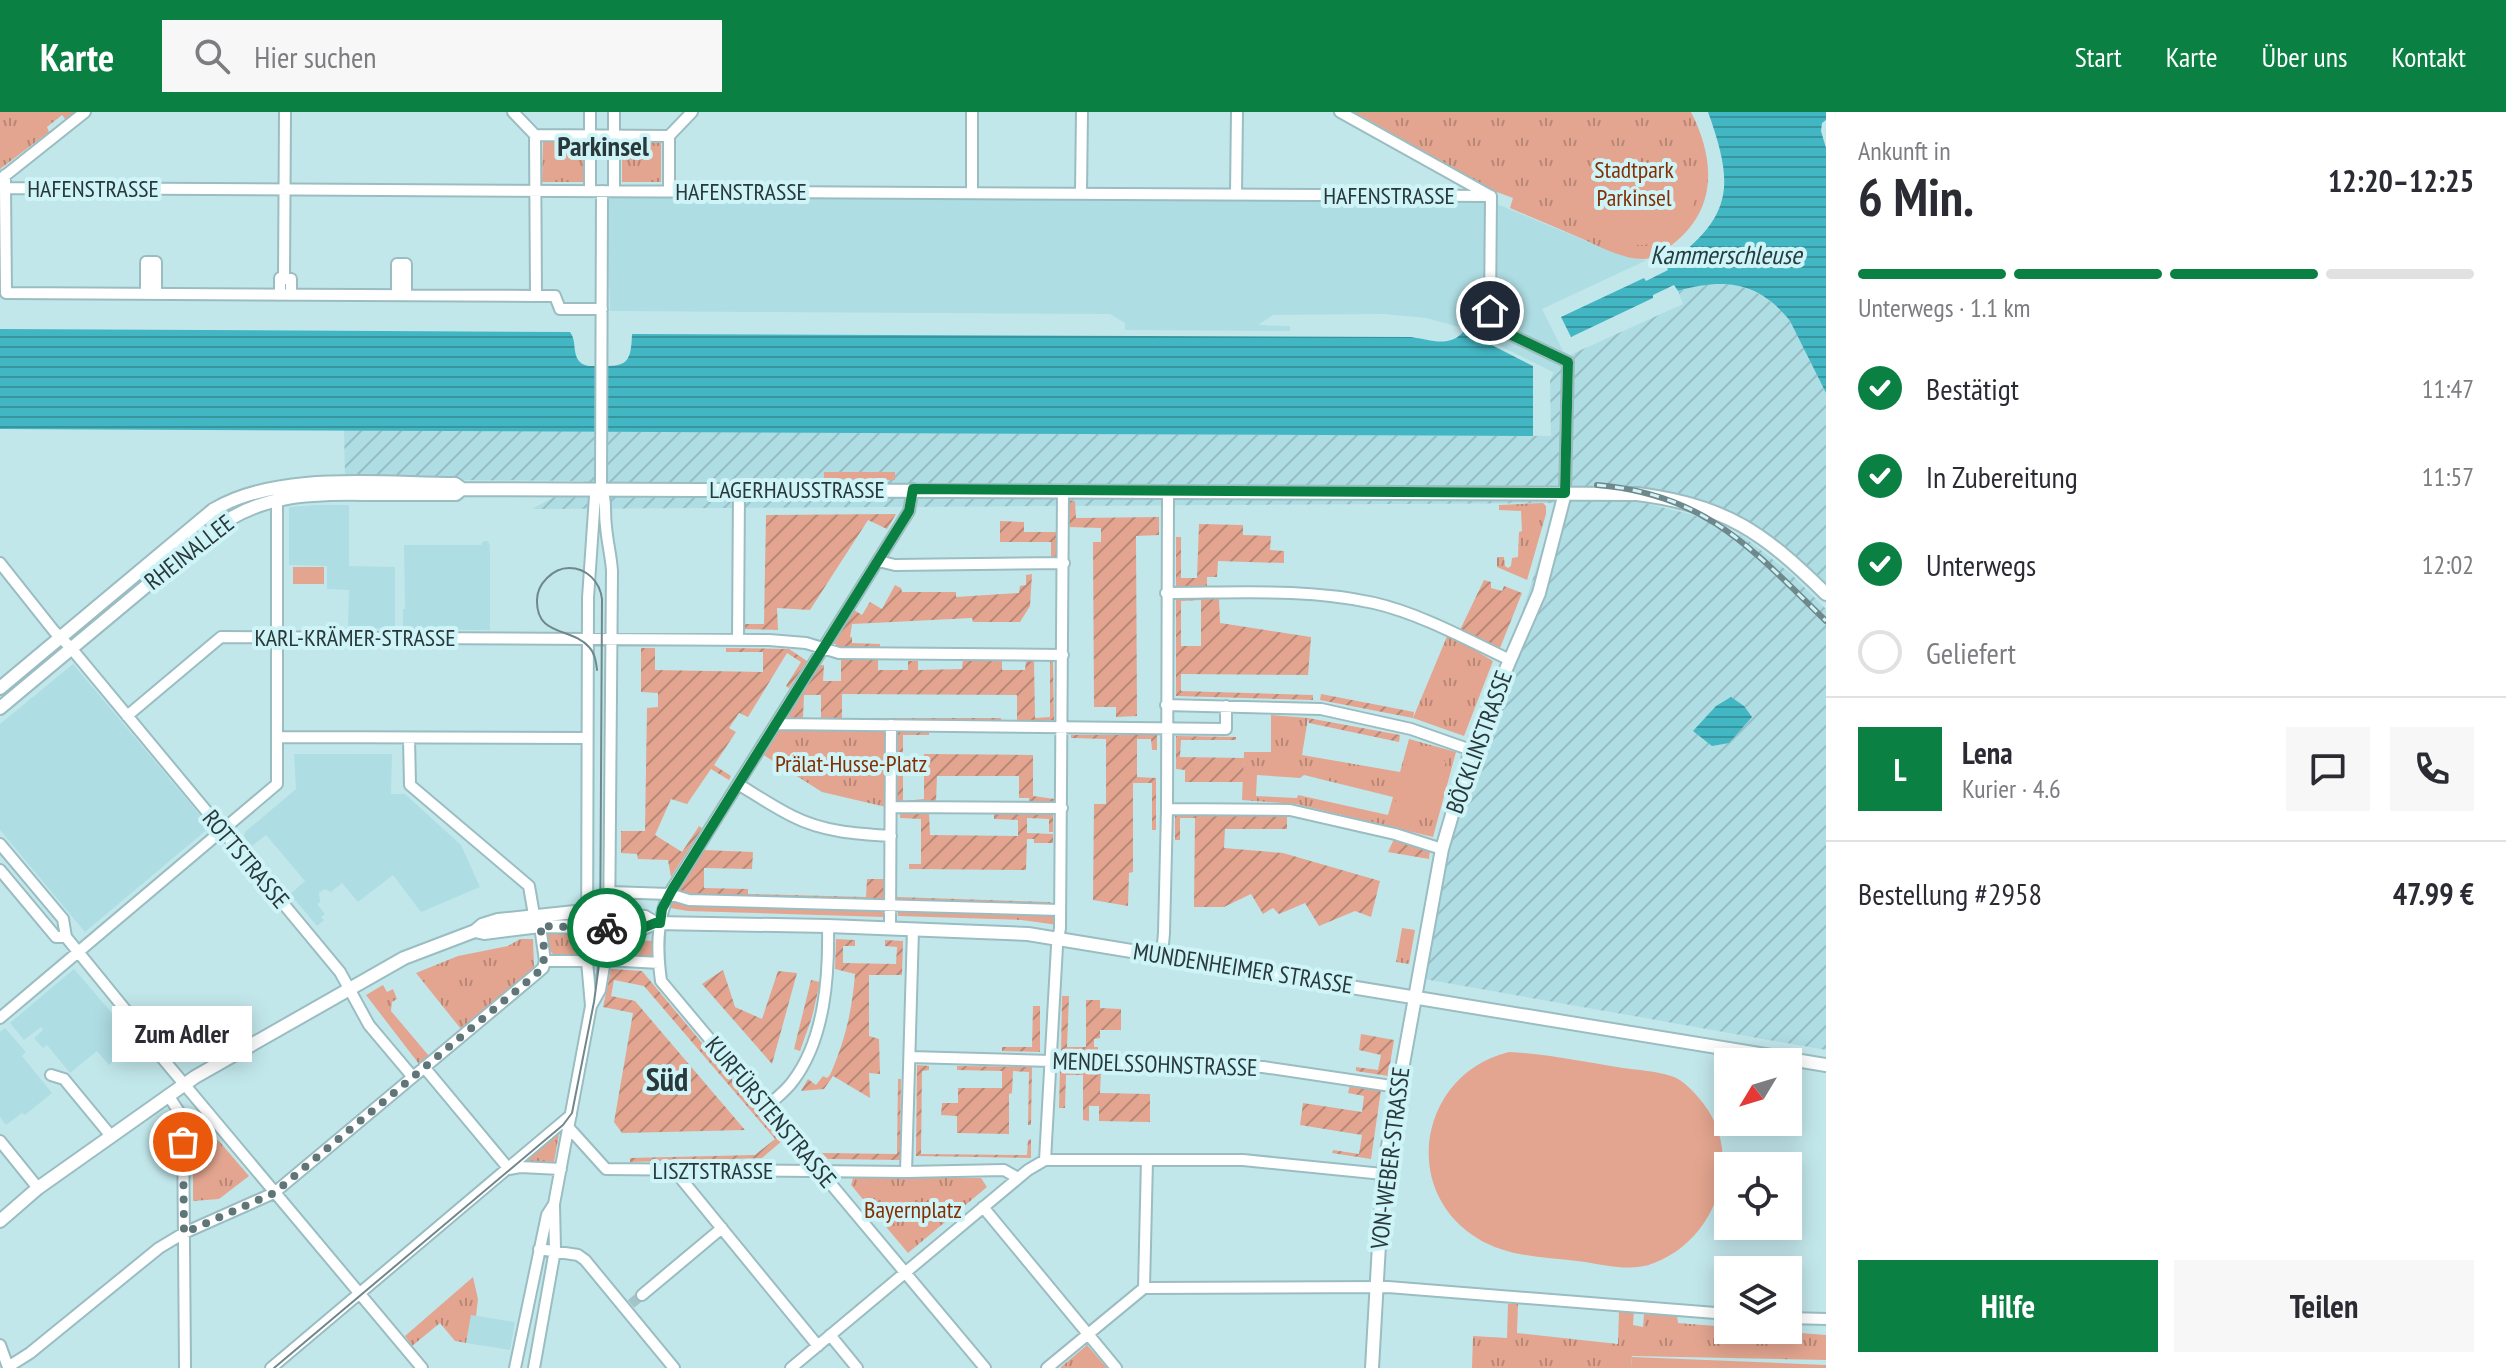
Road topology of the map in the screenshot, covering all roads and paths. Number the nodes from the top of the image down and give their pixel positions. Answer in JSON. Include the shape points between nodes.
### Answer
{"nodes":[{"id":1,"x":85,"y":112,"type":"edge"},
{"id":2,"x":285,"y":112,"type":"edge"},
{"id":3,"x":513,"y":112,"type":"edge"},
{"id":4,"x":590,"y":112,"type":"edge"},
{"id":5,"x":614,"y":112,"type":"edge"},
{"id":6,"x":692,"y":112,"type":"edge"},
{"id":7,"x":972,"y":112,"type":"edge"},
{"id":8,"x":1082,"y":112,"type":"edge"},
{"id":9,"x":1237,"y":112,"type":"edge"},
{"id":10,"x":1340,"y":112,"type":"edge"},
{"id":11,"x":535,"y":135,"type":"junction"},
{"id":12,"x":590,"y":135,"type":"junction"},
{"id":13,"x":614,"y":135,"type":"junction"},
{"id":14,"x":669,"y":136,"type":"junction"},
{"id":15,"x":3,"y":181,"type":"edge"},
{"id":16,"x":284,"y":189,"type":"junction"},
{"id":17,"x":669,"y":190,"type":"junction"},
{"id":18,"x":535,"y":191,"type":"junction"},
{"id":19,"x":590,"y":191,"type":"junction"},
{"id":20,"x":602,"y":191,"type":"junction"},
{"id":21,"x":614,"y":191,"type":"junction"},
{"id":22,"x":972,"y":192,"type":"junction"},
{"id":23,"x":1081,"y":193,"type":"junction"},
{"id":24,"x":1236,"y":193,"type":"junction"},
{"id":25,"x":1491,"y":196,"type":"junction"},
{"id":26,"x":3,"y":293,"type":"edge"},
{"id":27,"x":285,"y":295,"type":"junction"},
{"id":28,"x":536,"y":296,"type":"junction"},
{"id":29,"x":602,"y":309,"type":"junction"},
{"id":30,"x":349,"y":488,"type":"junction"},
{"id":31,"x":601,"y":488,"type":"junction"},
{"id":32,"x":739,"y":489,"type":"junction"},
{"id":33,"x":913,"y":489,"type":"junction"},
{"id":34,"x":1063,"y":491,"type":"junction"},
{"id":35,"x":1168,"y":491,"type":"junction"},
{"id":36,"x":1565,"y":493,"type":"junction"},
{"id":37,"x":277,"y":498,"type":"junction"},
{"id":38,"x":589,"y":552,"type":"junction"},
{"id":39,"x":611,"y":553,"type":"junction"},
{"id":40,"x":878,"y":561,"type":"junction"},
{"id":41,"x":0,"y":563,"type":"edge"},
{"id":42,"x":1064,"y":563,"type":"junction"},
{"id":43,"x":1166,"y":593,"type":"junction"},
{"id":44,"x":1826,"y":594,"type":"edge"},
{"id":45,"x":61,"y":637,"type":"junction"},
{"id":46,"x":277,"y":637,"type":"junction"},
{"id":47,"x":587,"y":639,"type":"junction"},
{"id":48,"x":611,"y":639,"type":"junction"},
{"id":49,"x":738,"y":640,"type":"junction"},
{"id":50,"x":71,"y":648,"type":"junction"},
{"id":51,"x":822,"y":648,"type":"junction"},
{"id":52,"x":1063,"y":655,"type":"junction"},
{"id":53,"x":1510,"y":660,"type":"junction"},
{"id":54,"x":0,"y":688,"type":"edge"},
{"id":55,"x":1166,"y":705,"type":"junction"},
{"id":56,"x":1226,"y":706,"type":"junction"},
{"id":57,"x":0,"y":708,"type":"edge"},
{"id":58,"x":127,"y":716,"type":"junction"},
{"id":59,"x":776,"y":724,"type":"junction"},
{"id":60,"x":891,"y":725,"type":"junction"},
{"id":61,"x":1062,"y":725,"type":"junction"},
{"id":62,"x":1165,"y":728,"type":"junction"},
{"id":63,"x":278,"y":737,"type":"junction"},
{"id":64,"x":409,"y":738,"type":"junction"},
{"id":65,"x":587,"y":738,"type":"junction"},
{"id":66,"x":1471,"y":750,"type":"junction"},
{"id":67,"x":738,"y":784,"type":"junction"},
{"id":68,"x":891,"y":807,"type":"junction"},
{"id":69,"x":1062,"y":808,"type":"junction"},
{"id":70,"x":1167,"y":809,"type":"junction"},
{"id":71,"x":223,"y":831,"type":"junction"},
{"id":72,"x":891,"y":836,"type":"junction"},
{"id":73,"x":0,"y":844,"type":"edge"},
{"id":74,"x":1442,"y":849,"type":"junction"},
{"id":75,"x":0,"y":870,"type":"edge"},
{"id":76,"x":610,"y":892,"type":"junction"},
{"id":77,"x":669,"y":894,"type":"junction"},
{"id":78,"x":891,"y":906,"type":"junction"},
{"id":79,"x":1060,"y":910,"type":"junction"},
{"id":80,"x":587,"y":913,"type":"junction"},
{"id":81,"x":610,"y":914,"type":"junction"},
{"id":82,"x":536,"y":916,"type":"junction"},
{"id":83,"x":657,"y":923,"type":"junction"},
{"id":84,"x":828,"y":926,"type":"junction"},
{"id":85,"x":587,"y":927,"type":"junction"},
{"id":86,"x":609,"y":928,"type":"junction"},
{"id":87,"x":890,"y":928,"type":"junction"},
{"id":88,"x":913,"y":929,"type":"junction"},
{"id":89,"x":66,"y":937,"type":"junction"},
{"id":90,"x":1058,"y":938,"type":"junction"},
{"id":91,"x":79,"y":952,"type":"junction"},
{"id":92,"x":1162,"y":955,"type":"junction"},
{"id":93,"x":607,"y":960,"type":"junction"},
{"id":94,"x":545,"y":961,"type":"junction"},
{"id":95,"x":587,"y":961,"type":"junction"},
{"id":96,"x":659,"y":963,"type":"junction"},
{"id":97,"x":349,"y":988,"type":"junction"},
{"id":98,"x":1414,"y":996,"type":"junction"},
{"id":99,"x":591,"y":1006,"type":"junction"},
{"id":100,"x":0,"y":1018,"type":"edge"},
{"id":101,"x":910,"y":1057,"type":"junction"},
{"id":102,"x":1050,"y":1060,"type":"junction"},
{"id":103,"x":1826,"y":1065,"type":"edge"},
{"id":104,"x":424,"y":1067,"type":"junction"},
{"id":105,"x":51,"y":1075,"type":"dead end"},
{"id":106,"x":412,"y":1076,"type":"junction"},
{"id":107,"x":183,"y":1084,"type":"junction"},
{"id":108,"x":1398,"y":1087,"type":"junction"},
{"id":109,"x":168,"y":1095,"type":"junction"},
{"id":110,"x":766,"y":1107,"type":"junction"},
{"id":111,"x":572,"y":1113,"type":"junction"},
{"id":112,"x":569,"y":1128,"type":"junction"},
{"id":113,"x":111,"y":1136,"type":"junction"},
{"id":114,"x":0,"y":1141,"type":"edge"},
{"id":115,"x":1045,"y":1160,"type":"junction"},
{"id":116,"x":1147,"y":1160,"type":"junction"},
{"id":117,"x":509,"y":1169,"type":"junction"},
{"id":118,"x":561,"y":1169,"type":"junction"},
{"id":119,"x":674,"y":1170,"type":"junction"},
{"id":120,"x":819,"y":1170,"type":"junction"},
{"id":121,"x":906,"y":1172,"type":"junction"},
{"id":122,"x":1383,"y":1174,"type":"junction"},
{"id":123,"x":1018,"y":1178,"type":"junction"},
{"id":124,"x":38,"y":1188,"type":"junction"},
{"id":125,"x":274,"y":1193,"type":"junction"},
{"id":126,"x":554,"y":1204,"type":"junction"},
{"id":127,"x":983,"y":1207,"type":"junction"},
{"id":128,"x":0,"y":1221,"type":"edge"},
{"id":129,"x":722,"y":1228,"type":"junction"},
{"id":130,"x":184,"y":1233,"type":"junction"},
{"id":131,"x":539,"y":1249,"type":"junction"},
{"id":132,"x":560,"y":1251,"type":"junction"},
{"id":133,"x":904,"y":1272,"type":"junction"},
{"id":134,"x":1144,"y":1288,"type":"junction"},
{"id":135,"x":1375,"y":1288,"type":"junction"},
{"id":136,"x":360,"y":1294,"type":"junction"},
{"id":137,"x":642,"y":1295,"type":"tunnel mouth"},
{"id":138,"x":1714,"y":1313,"type":"edge"},
{"id":139,"x":1802,"y":1318,"type":"edge"},
{"id":140,"x":1826,"y":1319,"type":"edge"},
{"id":141,"x":1090,"y":1333,"type":"junction"},
{"id":142,"x":830,"y":1335,"type":"junction"},
{"id":143,"x":0,"y":1345,"type":"edge"},
{"id":144,"x":818,"y":1346,"type":"junction"},
{"id":145,"x":9,"y":1368,"type":"edge"},
{"id":146,"x":185,"y":1368,"type":"edge"},
{"id":147,"x":271,"y":1368,"type":"edge"},
{"id":148,"x":422,"y":1368,"type":"edge"},
{"id":149,"x":515,"y":1368,"type":"edge"},
{"id":150,"x":534,"y":1368,"type":"edge"},
{"id":151,"x":674,"y":1368,"type":"edge"},
{"id":152,"x":791,"y":1368,"type":"edge"},
{"id":153,"x":857,"y":1368,"type":"edge"},
{"id":154,"x":985,"y":1368,"type":"edge"},
{"id":155,"x":1047,"y":1368,"type":"edge"},
{"id":156,"x":1116,"y":1368,"type":"edge"},
{"id":157,"x":1372,"y":1368,"type":"edge"}],
"edges":[{"from":1,"to":15,"type":"street"},
{"from":2,"to":16,"type":"street"},
{"from":3,"to":11,"type":"street"},
{"from":4,"to":12,"type":"street"},
{"from":5,"to":13,"type":"street"},
{"from":6,"to":14,"type":"street"},
{"from":7,"to":22,"type":"street"},
{"from":8,"to":23,"type":"street"},
{"from":9,"to":24,"type":"street"},
{"from":10,"to":25,"type":"street"},
{"from":11,"to":12,"type":"street"},
{"from":11,"to":18,"type":"street"},
{"from":12,"to":13,"type":"street"},
{"from":12,"to":19,"type":"street"},
{"from":13,"to":14,"type":"street"},
{"from":13,"to":21,"type":"street"},
{"from":14,"to":17,"type":"street"},
{"from":15,"to":16,"type":"street","name":"HAFENSTRASSE"},
{"from":15,"to":26,"type":"street"},
{"from":16,"to":18,"type":"street","name":"HAFENSTRASSE"},
{"from":16,"to":27,"type":"street","via":[[284,279],[280,278]]},
{"from":17,"to":21,"type":"street","name":"HAFENSTRASSE"},
{"from":17,"to":22,"type":"street","name":"HAFENSTRASSE"},
{"from":18,"to":19,"type":"street","name":"HAFENSTRASSE"},
{"from":18,"to":28,"type":"street"},
{"from":19,"to":20,"type":"street","name":"HAFENSTRASSE"},
{"from":20,"to":21,"type":"street","name":"HAFENSTRASSE"},
{"from":20,"to":29,"type":"street"},
{"from":22,"to":23,"type":"street","name":"HAFENSTRASSE"},
{"from":23,"to":24,"type":"street","name":"HAFENSTRASSE"},
{"from":24,"to":25,"type":"street","name":"HAFENSTRASSE"},
{"from":25,"to":36,"type":"street","via":[[1490,311],[1495,323],[1568,362]]},
{"from":26,"to":27,"type":"street"},
{"from":27,"to":28,"type":"street"},
{"from":28,"to":29,"type":"street","via":[[555,296],[560,309]]},
{"from":29,"to":31,"type":"street"},
{"from":30,"to":31,"type":"street","name":"RHEINALLEE"},
{"from":30,"to":37,"type":"street","name":"RHEINALLEE"},
{"from":30,"to":45,"type":"street","name":"RHEINALLEE","via":[[285,486],[223,504]]},
{"from":31,"to":32,"type":"street","name":"LAGERHAUSSTRASSE"},
{"from":31,"to":38,"type":"street","via":[[595,496]]},
{"from":31,"to":39,"type":"street"},
{"from":32,"to":33,"type":"street","name":"LAGERHAUSSTRASSE"},
{"from":32,"to":49,"type":"street"},
{"from":33,"to":34,"type":"street","name":"LAGERHAUSSTRASSE"},
{"from":33,"to":40,"type":"street","via":[[909,511]]},
{"from":34,"to":35,"type":"street","name":"LAGERHAUSSTRASSE"},
{"from":34,"to":42,"type":"street"},
{"from":35,"to":36,"type":"street","name":"LAGERHAUSSTRASSE"},
{"from":35,"to":43,"type":"street"},
{"from":36,"to":44,"type":"street","name":"LAGERHAUSSTRASSE","via":[[1662,497],[1721,514],[1789,557]]},
{"from":36,"to":53,"type":"street","name":"BÖCKLINSTRASSE","via":[[1544,579]]},
{"from":37,"to":46,"type":"street"},
{"from":37,"to":50,"type":"street","name":"RHEINALLEE","via":[[219,525]]},
{"from":38,"to":39,"type":"street","via":[[601,548]]},
{"from":38,"to":47,"type":"street"},
{"from":39,"to":48,"type":"street"},
{"from":40,"to":42,"type":"street"},
{"from":40,"to":51,"type":"street"},
{"from":41,"to":45,"type":"street","name":"ROTTSTRASSE"},
{"from":42,"to":52,"type":"street"},
{"from":43,"to":53,"type":"street","via":[[1313,594],[1375,603]]},
{"from":43,"to":55,"type":"street"},
{"from":45,"to":50,"type":"street","name":"ROTTSTRASSE"},
{"from":45,"to":54,"type":"street","name":"RHEINALLEE"},
{"from":46,"to":47,"type":"street","name":"KARL-KRÄMER-STRASSE"},
{"from":46,"to":58,"type":"street","name":"KARL-KRÄMER-STRASSE","via":[[221,637]]},
{"from":46,"to":63,"type":"street"},
{"from":47,"to":48,"type":"street","name":"KARL-KRÄMER-STRASSE"},
{"from":47,"to":65,"type":"street"},
{"from":48,"to":49,"type":"street","name":"KARL-KRÄMER-STRASSE"},
{"from":48,"to":76,"type":"street"},
{"from":49,"to":51,"type":"street","name":"KARL-KRÄMER-STRASSE","via":[[791,641]]},
{"from":50,"to":57,"type":"street","name":"RHEINALLEE"},
{"from":50,"to":58,"type":"street","name":"ROTTSTRASSE"},
{"from":51,"to":52,"type":"street","name":"KARL-KRÄMER-STRASSE","via":[[839,653]]},
{"from":51,"to":59,"type":"street"},
{"from":52,"to":61,"type":"street"},
{"from":53,"to":66,"type":"street","name":"BÖCKLINSTRASSE"},
{"from":55,"to":56,"type":"street"},
{"from":55,"to":62,"type":"street"},
{"from":56,"to":62,"type":"street","via":[[1226,729]]},
{"from":56,"to":66,"type":"street","via":[[1321,709],[1411,729]]},
{"from":58,"to":71,"type":"street","name":"ROTTSTRASSE"},
{"from":59,"to":60,"type":"street"},
{"from":59,"to":67,"type":"street"},
{"from":60,"to":61,"type":"street"},
{"from":60,"to":68,"type":"street"},
{"from":61,"to":62,"type":"street"},
{"from":61,"to":69,"type":"street"},
{"from":62,"to":70,"type":"street"},
{"from":63,"to":64,"type":"street"},
{"from":63,"to":71,"type":"street","via":[[277,784]]},
{"from":64,"to":65,"type":"street"},
{"from":64,"to":82,"type":"street","via":[[410,785],[529,886]]},
{"from":65,"to":80,"type":"street"},
{"from":66,"to":74,"type":"street","name":"BÖCKLINSTRASSE"},
{"from":67,"to":72,"type":"street","via":[[815,825]]},
{"from":67,"to":77,"type":"street"},
{"from":68,"to":69,"type":"street"},
{"from":68,"to":72,"type":"street"},
{"from":69,"to":79,"type":"street"},
{"from":70,"to":74,"type":"street","via":[[1290,810]]},
{"from":70,"to":92,"type":"street"},
{"from":71,"to":91,"type":"street"},
{"from":71,"to":97,"type":"street","name":"ROTTSTRASSE"},
{"from":72,"to":78,"type":"street"},
{"from":73,"to":89,"type":"street","via":[[63,919]]},
{"from":74,"to":98,"type":"street","name":"BÖCKLINSTRASSE"},
{"from":75,"to":89,"type":"street","via":[[56,937]]},
{"from":76,"to":77,"type":"street"},
{"from":76,"to":81,"type":"street"},
{"from":77,"to":78,"type":"street","via":[[689,900]]},
{"from":77,"to":83,"type":"street"},
{"from":78,"to":79,"type":"street"},
{"from":78,"to":87,"type":"street"},
{"from":79,"to":90,"type":"street"},
{"from":80,"to":81,"type":"street","name":"MUNDENHEIMER STRASSE"},
{"from":80,"to":82,"type":"street","name":"MUNDENHEIMER STRASSE"},
{"from":80,"to":85,"type":"street"},
{"from":81,"to":83,"type":"street","name":"MUNDENHEIMER STRASSE"},
{"from":81,"to":86,"type":"street"},
{"from":82,"to":85,"type":"street","name":"MUNDENHEIMER STRASSE"},
{"from":82,"to":94,"type":"street"},
{"from":82,"to":97,"type":"street","name":"MUNDENHEIMER STRASSE","via":[[484,933],[475,931],[404,958]]},
{"from":83,"to":84,"type":"street","name":"MUNDENHEIMER STRASSE"},
{"from":83,"to":86,"type":"street","name":"MUNDENHEIMER STRASSE"},
{"from":83,"to":96,"type":"street"},
{"from":84,"to":87,"type":"street","name":"MUNDENHEIMER STRASSE"},
{"from":84,"to":110,"type":"street","via":[[827,976],[816,1031],[792,1084]]},
{"from":85,"to":86,"type":"street","name":"MUNDENHEIMER STRASSE"},
{"from":85,"to":95,"type":"street"},
{"from":86,"to":93,"type":"street"},
{"from":87,"to":88,"type":"street","name":"MUNDENHEIMER STRASSE"},
{"from":88,"to":90,"type":"street","name":"MUNDENHEIMER STRASSE"},
{"from":88,"to":101,"type":"street"},
{"from":89,"to":91,"type":"street"},
{"from":90,"to":92,"type":"street","name":"MUNDENHEIMER STRASSE"},
{"from":90,"to":102,"type":"street"},
{"from":91,"to":100,"type":"street"},
{"from":91,"to":107,"type":"street"},
{"from":92,"to":98,"type":"street","name":"MUNDENHEIMER STRASSE"},
{"from":93,"to":96,"type":"street"},
{"from":93,"to":99,"type":"street"},
{"from":94,"to":95,"type":"street"},
{"from":94,"to":104,"type":"street"},
{"from":95,"to":99,"type":"street"},
{"from":96,"to":110,"type":"street","name":"KURFÜRSTENSTRASSE","via":[[661,981]]},
{"from":97,"to":106,"type":"street","name":"ROTTSTRASSE","via":[[369,1025]]},
{"from":97,"to":107,"type":"street","name":"MUNDENHEIMER STRASSE"},
{"from":98,"to":103,"type":"street","name":"MUNDENHEIMER STRASSE"},
{"from":98,"to":108,"type":"street","name":"VON-WEBER-STRASSE"},
{"from":99,"to":111,"type":"street"},
{"from":101,"to":102,"type":"street","name":"MENDELSSOHNSTRASSE"},
{"from":101,"to":121,"type":"street"},
{"from":102,"to":108,"type":"street","name":"MENDELSSOHNSTRASSE","via":[[1263,1067]]},
{"from":102,"to":115,"type":"street"},
{"from":104,"to":106,"type":"street"},
{"from":104,"to":117,"type":"street"},
{"from":105,"to":113,"type":"street","via":[[64,1079]]},
{"from":106,"to":125,"type":"street"},
{"from":107,"to":109,"type":"street","name":"MUNDENHEIMER STRASSE"},
{"from":107,"to":125,"type":"street"},
{"from":108,"to":122,"type":"street","name":"VON-WEBER-STRASSE"},
{"from":109,"to":113,"type":"street","name":"MUNDENHEIMER STRASSE"},
{"from":109,"to":130,"type":"street","via":[[183,1118]]},
{"from":110,"to":120,"type":"street","name":"KURFÜRSTENSTRASSE"},
{"from":111,"to":112,"type":"street"},
{"from":111,"to":117,"type":"street"},
{"from":112,"to":118,"type":"street"},
{"from":112,"to":119,"type":"street","name":"LISZTSTRASSE","via":[[606,1169]]},
{"from":113,"to":124,"type":"street","name":"MUNDENHEIMER STRASSE"},
{"from":114,"to":124,"type":"street"},
{"from":115,"to":116,"type":"street"},
{"from":115,"to":123,"type":"street"},
{"from":116,"to":122,"type":"street","via":[[1243,1160]]},
{"from":116,"to":134,"type":"street"},
{"from":117,"to":118,"type":"street"},
{"from":117,"to":136,"type":"street"},
{"from":118,"to":126,"type":"street"},
{"from":119,"to":120,"type":"street","name":"LISZTSTRASSE"},
{"from":119,"to":129,"type":"street"},
{"from":120,"to":121,"type":"street","name":"LISZTSTRASSE"},
{"from":120,"to":133,"type":"street","name":"KURFÜRSTENSTRASSE"},
{"from":121,"to":123,"type":"street","name":"LISZTSTRASSE","via":[[1004,1170]]},
{"from":122,"to":135,"type":"street","name":"VON-WEBER-STRASSE"},
{"from":123,"to":127,"type":"street"},
{"from":124,"to":128,"type":"street","name":"MUNDENHEIMER STRASSE"},
{"from":125,"to":130,"type":"street"},
{"from":125,"to":136,"type":"street"},
{"from":126,"to":131,"type":"street"},
{"from":126,"to":132,"type":"street"},
{"from":127,"to":133,"type":"street"},
{"from":127,"to":141,"type":"street"},
{"from":129,"to":137,"type":"street"},
{"from":129,"to":144,"type":"street"},
{"from":130,"to":145,"type":"street"},
{"from":130,"to":146,"type":"street"},
{"from":131,"to":132,"type":"street"},
{"from":131,"to":149,"type":"street"},
{"from":132,"to":150,"type":"street"},
{"from":132,"to":151,"type":"street","via":[[585,1260]]},
{"from":133,"to":142,"type":"street"},
{"from":133,"to":154,"type":"street","name":"KURFÜRSTENSTRASSE"},
{"from":134,"to":135,"type":"street"},
{"from":134,"to":141,"type":"street"},
{"from":135,"to":138,"type":"street"},
{"from":135,"to":157,"type":"street","name":"VON-WEBER-STRASSE"},
{"from":136,"to":147,"type":"street"},
{"from":136,"to":148,"type":"street"},
{"from":139,"to":140,"type":"street"},
{"from":141,"to":155,"type":"street"},
{"from":141,"to":156,"type":"street"},
{"from":142,"to":144,"type":"street"},
{"from":142,"to":153,"type":"street"},
{"from":143,"to":145,"type":"street"},
{"from":144,"to":152,"type":"street"}]}
